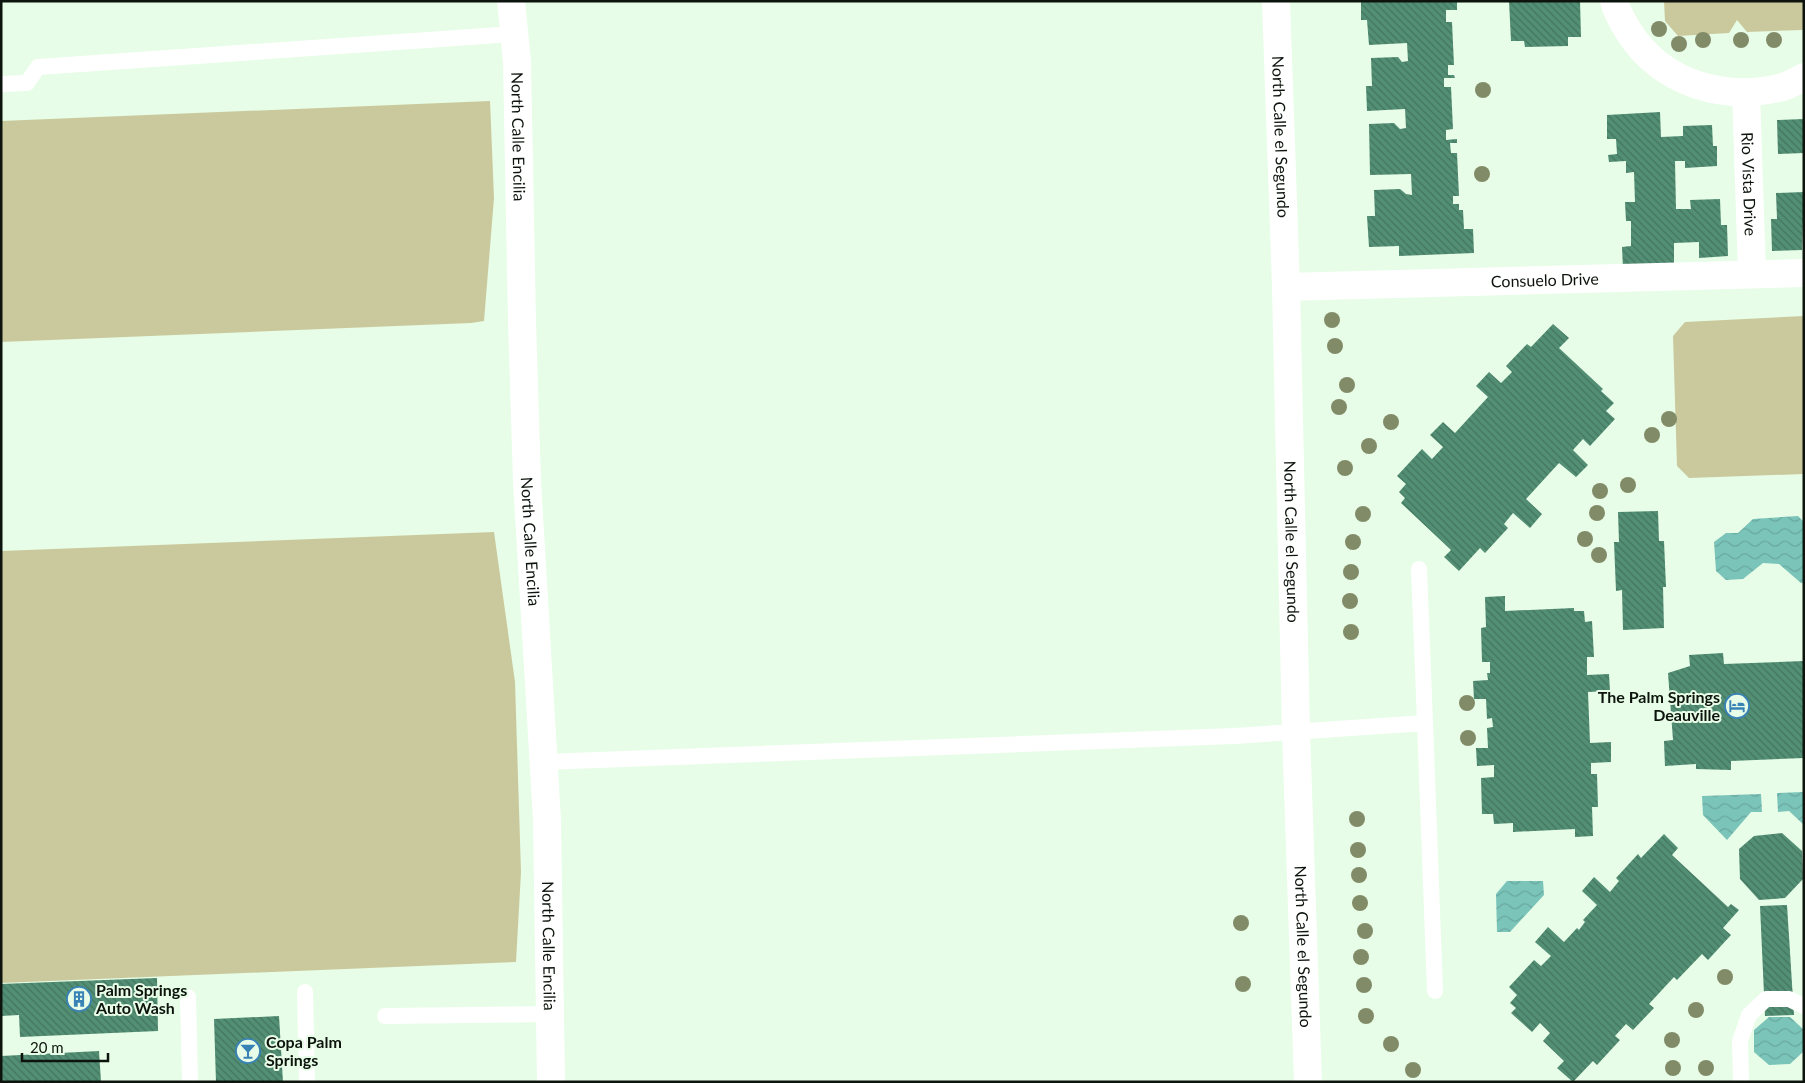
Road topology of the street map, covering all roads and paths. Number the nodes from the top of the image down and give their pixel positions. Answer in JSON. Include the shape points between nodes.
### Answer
{"nodes":[{"id":1,"x":511,"y":1,"type":"edge"},
{"id":2,"x":1276,"y":1,"type":"edge"},
{"id":3,"x":1614,"y":1,"type":"edge"},
{"id":4,"x":514,"y":34,"type":"junction"},
{"id":5,"x":1804,"y":77,"type":"edge"},
{"id":6,"x":1,"y":84,"type":"edge"},
{"id":7,"x":1746,"y":93,"type":"junction"},
{"id":8,"x":1804,"y":273,"type":"edge"},
{"id":9,"x":1752,"y":274,"type":"junction"},
{"id":10,"x":1286,"y":287,"type":"junction"},
{"id":11,"x":1419,"y":569,"type":"dead end"},
{"id":12,"x":1425,"y":723,"type":"junction"},
{"id":13,"x":1296,"y":732,"type":"junction"},
{"id":14,"x":544,"y":762,"type":"junction"},
{"id":15,"x":1435,"y":991,"type":"dead end"},
{"id":16,"x":305,"y":992,"type":"dead end"},
{"id":17,"x":188,"y":996,"type":"dead end"},
{"id":18,"x":1804,"y":1006,"type":"edge"},
{"id":19,"x":550,"y":1014,"type":"junction"},
{"id":20,"x":385,"y":1016,"type":"dead end"},
{"id":21,"x":190,"y":1082,"type":"edge"},
{"id":22,"x":307,"y":1082,"type":"edge"},
{"id":23,"x":551,"y":1082,"type":"edge"},
{"id":24,"x":1308,"y":1082,"type":"edge"},
{"id":25,"x":1741,"y":1082,"type":"edge"}],
"edges":[{"from":1,"to":4,"type":"street","name":"North Calle Encilia"},
{"from":2,"to":10,"type":"street","name":"North Calle el Segundo"},
{"from":3,"to":7,"type":"street","via":[[1616,12],[1638,46],[1669,72],[1706,89]]},
{"from":4,"to":6,"type":"lane","via":[[38,67],[27,83]]},
{"from":4,"to":14,"type":"street","name":"North Calle Encilia","via":[[527,481]]},
{"from":5,"to":7,"type":"street","via":[[1785,86]]},
{"from":7,"to":9,"type":"street","name":"Rio Vista Drive"},
{"from":8,"to":9,"type":"street","name":"Consuelo Drive"},
{"from":9,"to":10,"type":"street","name":"Consuelo Drive"},
{"from":10,"to":13,"type":"street","name":"North Calle el Segundo"},
{"from":11,"to":12,"type":"lane"},
{"from":12,"to":13,"type":"lane"},
{"from":12,"to":15,"type":"lane"},
{"from":13,"to":14,"type":"lane"},
{"from":13,"to":24,"type":"street","name":"North Calle el Segundo"},
{"from":14,"to":19,"type":"street","name":"North Calle Encilia"},
{"from":16,"to":22,"type":"lane"},
{"from":17,"to":21,"type":"lane"},
{"from":18,"to":25,"type":"lane","via":[[1790,999],[1766,999],[1750,1016],[1740,1041]]},
{"from":19,"to":20,"type":"lane"},
{"from":19,"to":23,"type":"street","name":"North Calle Encilia"}]}
